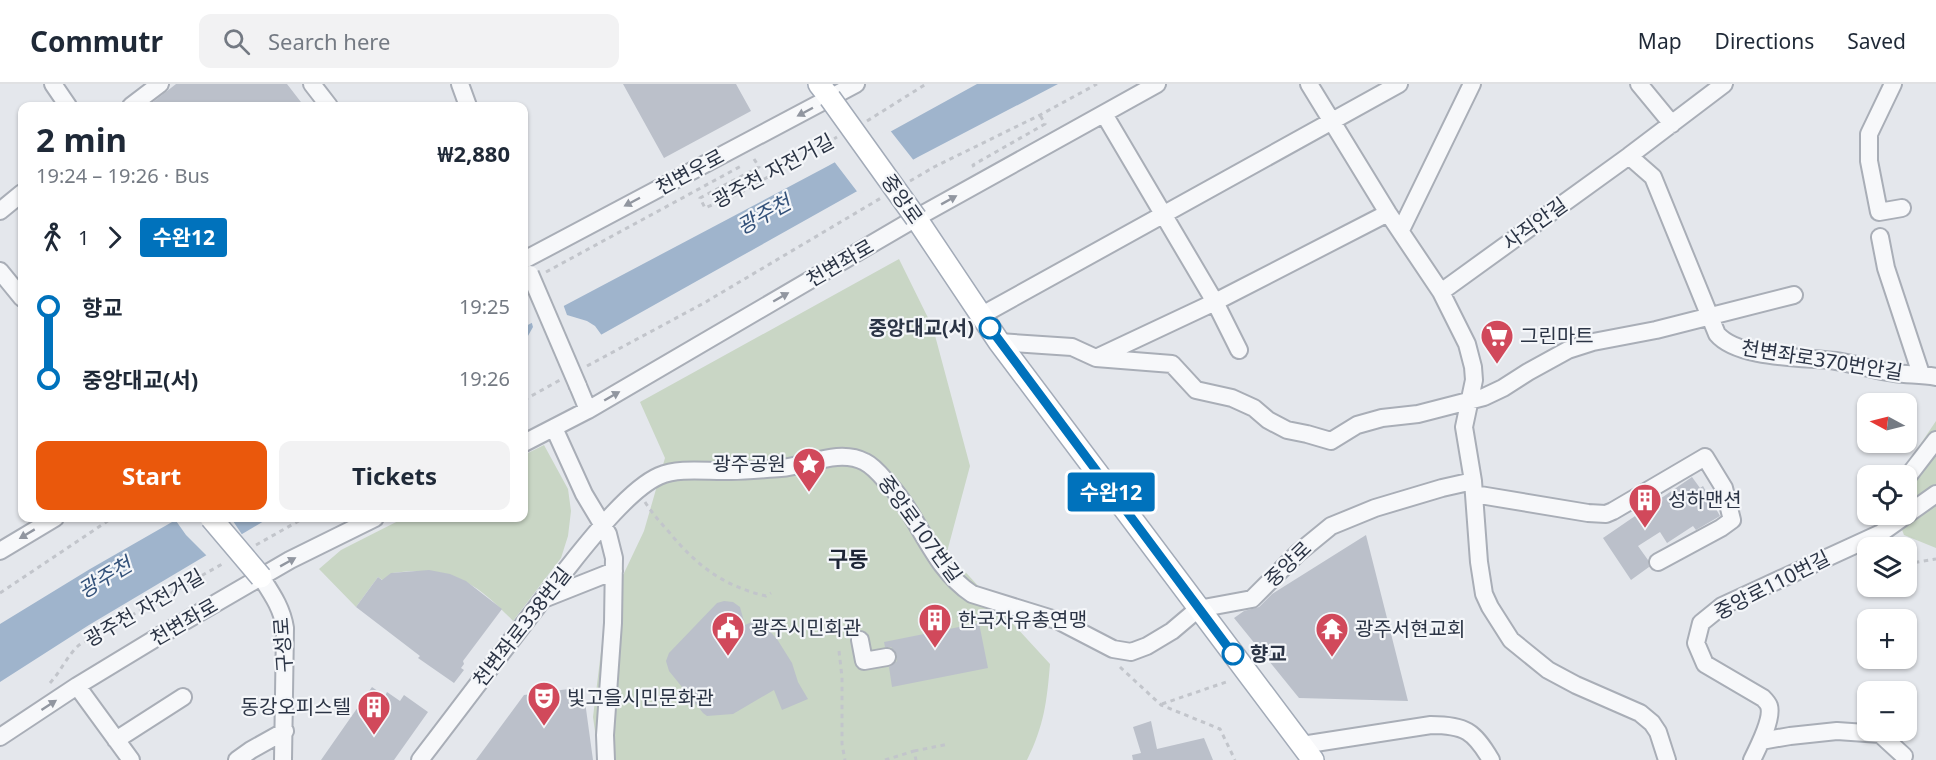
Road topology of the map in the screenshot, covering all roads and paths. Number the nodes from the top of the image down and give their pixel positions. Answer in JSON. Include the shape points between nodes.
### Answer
{"nodes":[{"id":1,"x":53,"y":84,"type":"edge"},
{"id":2,"x":160,"y":84,"type":"edge"},
{"id":3,"x":312,"y":84,"type":"edge"},
{"id":4,"x":460,"y":84,"type":"edge"},
{"id":5,"x":856,"y":84,"type":"edge"},
{"id":6,"x":926,"y":84,"type":"edge"},
{"id":7,"x":1097,"y":84,"type":"edge"},
{"id":8,"x":1157,"y":84,"type":"edge"},
{"id":9,"x":1309,"y":84,"type":"edge"},
{"id":10,"x":1398,"y":84,"type":"edge"},
{"id":11,"x":1639,"y":84,"type":"edge"},
{"id":12,"x":1724,"y":84,"type":"edge"},
{"id":13,"x":1893,"y":84,"type":"edge"},
{"id":14,"x":825,"y":91,"type":"edge"},
{"id":15,"x":1468,"y":91,"type":"edge"},
{"id":16,"x":65,"y":102,"type":"edge"},
{"id":17,"x":136,"y":102,"type":"edge"},
{"id":18,"x":325,"y":102,"type":"edge"},
{"id":19,"x":467,"y":102,"type":"edge"},
{"id":20,"x":1104,"y":114,"type":"junction"},
{"id":21,"x":1040,"y":116,"type":"junction"},
{"id":22,"x":1332,"y":120,"type":"junction"},
{"id":23,"x":867,"y":121,"type":"dead end"},
{"id":24,"x":1672,"y":124,"type":"junction"},
{"id":25,"x":839,"y":136,"type":"dead end"},
{"id":26,"x":1629,"y":156,"type":"junction"},
{"id":27,"x":973,"y":165,"type":"dead end"},
{"id":28,"x":904,"y":185,"type":"dead end"},
{"id":29,"x":18,"y":196,"type":"edge"},
{"id":30,"x":884,"y":197,"type":"dead end"},
{"id":31,"x":1902,"y":208,"type":"dead end"},
{"id":32,"x":0,"y":211,"type":"edge"},
{"id":33,"x":1388,"y":213,"type":"junction"},
{"id":34,"x":1162,"y":215,"type":"junction"},
{"id":35,"x":916,"y":218,"type":"junction"},
{"id":36,"x":1401,"y":230,"type":"junction"},
{"id":37,"x":1880,"y":237,"type":"dead end"},
{"id":38,"x":530,"y":267,"type":"edge"},
{"id":39,"x":0,"y":271,"type":"edge"},
{"id":40,"x":1441,"y":292,"type":"junction"},
{"id":41,"x":18,"y":293,"type":"edge"},
{"id":42,"x":1794,"y":295,"type":"dead end"},
{"id":43,"x":1215,"y":302,"type":"junction"},
{"id":44,"x":982,"y":315,"type":"junction"},
{"id":45,"x":1710,"y":315,"type":"junction"},
{"id":46,"x":999,"y":342,"type":"junction"},
{"id":47,"x":1239,"y":350,"type":"dead end"},
{"id":48,"x":1096,"y":358,"type":"junction"},
{"id":49,"x":1928,"y":375,"type":"edge"},
{"id":50,"x":579,"y":377,"type":"junction"},
{"id":51,"x":561,"y":380,"type":"dead end"},
{"id":52,"x":528,"y":398,"type":"edge"},
{"id":53,"x":1470,"y":401,"type":"junction"},
{"id":54,"x":588,"y":410,"type":"junction"},
{"id":55,"x":554,"y":428,"type":"junction"},
{"id":56,"x":1936,"y":440,"type":"edge"},
{"id":57,"x":528,"y":441,"type":"edge"},
{"id":58,"x":1917,"y":465,"type":"edge"},
{"id":59,"x":1473,"y":488,"type":"junction"},
{"id":60,"x":1936,"y":494,"type":"edge"},
{"id":61,"x":634,"y":495,"type":"junction"},
{"id":62,"x":48,"y":522,"type":"edge"},
{"id":63,"x":106,"y":522,"type":"edge"},
{"id":64,"x":214,"y":522,"type":"edge"},
{"id":65,"x":297,"y":522,"type":"edge"},
{"id":66,"x":367,"y":522,"type":"edge"},
{"id":67,"x":1882,"y":525,"type":"edge"},
{"id":68,"x":603,"y":526,"type":"junction"},
{"id":69,"x":1881,"y":533,"type":"junction"},
{"id":70,"x":254,"y":545,"type":"dead end"},
{"id":71,"x":0,"y":551,"type":"edge"},
{"id":72,"x":1936,"y":559,"type":"edge"},
{"id":73,"x":225,"y":562,"type":"dead end"},
{"id":74,"x":1658,"y":562,"type":"dead end"},
{"id":75,"x":1917,"y":562,"type":"edge"},
{"id":76,"x":614,"y":571,"type":"junction"},
{"id":77,"x":261,"y":577,"type":"junction"},
{"id":78,"x":771,"y":593,"type":"dead end"},
{"id":79,"x":0,"y":594,"type":"edge"},
{"id":80,"x":543,"y":600,"type":"junction"},
{"id":81,"x":1198,"y":609,"type":"junction"},
{"id":82,"x":860,"y":640,"type":"dead end"},
{"id":83,"x":1113,"y":649,"type":"junction"},
{"id":84,"x":839,"y":651,"type":"dead end"},
{"id":85,"x":887,"y":657,"type":"dead end"},
{"id":86,"x":1245,"y":669,"type":"junction"},
{"id":87,"x":77,"y":686,"type":"junction"},
{"id":88,"x":44,"y":689,"type":"dead end"},
{"id":89,"x":183,"y":697,"type":"dead end"},
{"id":90,"x":1161,"y":705,"type":"junction"},
{"id":91,"x":285,"y":731,"type":"junction"},
{"id":92,"x":0,"y":737,"type":"edge"},
{"id":93,"x":116,"y":740,"type":"junction"},
{"id":94,"x":1761,"y":741,"type":"junction"},
{"id":95,"x":949,"y":744,"type":"dead end"},
{"id":96,"x":914,"y":751,"type":"junction"},
{"id":97,"x":1307,"y":752,"type":"edge"},
{"id":98,"x":1904,"y":756,"type":"dead end"},
{"id":99,"x":131,"y":760,"type":"edge"},
{"id":100,"x":237,"y":760,"type":"edge"},
{"id":101,"x":283,"y":760,"type":"edge"},
{"id":102,"x":420,"y":760,"type":"edge"},
{"id":103,"x":606,"y":760,"type":"edge"},
{"id":104,"x":845,"y":760,"type":"edge"},
{"id":105,"x":885,"y":760,"type":"edge"},
{"id":106,"x":916,"y":760,"type":"edge"},
{"id":107,"x":1234,"y":760,"type":"edge"},
{"id":108,"x":1491,"y":760,"type":"edge"},
{"id":109,"x":1667,"y":760,"type":"edge"},
{"id":110,"x":1752,"y":760,"type":"edge"}],
"edges":[{"from":1,"to":16,"type":"street"},
{"from":2,"to":17,"type":"street"},
{"from":3,"to":18,"type":"street"},
{"from":4,"to":19,"type":"street"},
{"from":5,"to":14,"type":"street","name":"천변우로"},
{"from":6,"to":23,"type":"path"},
{"from":7,"to":21,"type":"path"},
{"from":8,"to":20,"type":"street","name":"천변좌로"},
{"from":9,"to":22,"type":"street"},
{"from":10,"to":22,"type":"street"},
{"from":11,"to":24,"type":"street"},
{"from":12,"to":24,"type":"street","name":"사직안길"},
{"from":13,"to":31,"type":"street","via":[[1869,134],[1869,161],[1879,212]]},
{"from":14,"to":35,"type":"main road","name":"중앙로","bridge":true},
{"from":14,"to":38,"type":"street","name":"천변우로","one_way":true},
{"from":15,"to":36,"type":"street"},
{"from":20,"to":34,"type":"street"},
{"from":35,"to":20,"type":"street","name":"천변좌로","one_way":true},
{"from":21,"to":27,"type":"path","via":[[1045,124]]},
{"from":21,"to":28,"type":"path","via":[[934,166]]},
{"from":22,"to":33,"type":"street"},
{"from":22,"to":34,"type":"street"},
{"from":24,"to":26,"type":"street","name":"사직안길"},
{"from":25,"to":38,"type":"path","name":"광주천 자전거길","via":[[742,192],[705,208],[700,198],[759,167],[755,158]]},
{"from":26,"to":40,"type":"street","name":"사직안길"},
{"from":26,"to":45,"type":"street","via":[[1653,177]]},
{"from":29,"to":32,"type":"street"},
{"from":30,"to":50,"type":"path"},
{"from":33,"to":36,"type":"street"},
{"from":33,"to":43,"type":"street"},
{"from":34,"to":43,"type":"street"},
{"from":34,"to":44,"type":"street"},
{"from":35,"to":44,"type":"main road","name":"중앙로"},
{"from":54,"to":35,"type":"street","name":"천변좌로","one_way":true},
{"from":36,"to":40,"type":"street"},
{"from":37,"to":49,"type":"street","name":"천변좌로370번안길","via":[[1886,268]]},
{"from":38,"to":50,"type":"street","bridge":true},
{"from":39,"to":41,"type":"street"},
{"from":40,"to":53,"type":"street","via":[[1473,367]]},
{"from":42,"to":45,"type":"street"},
{"from":43,"to":47,"type":"street"},
{"from":43,"to":48,"type":"street"},
{"from":44,"to":46,"type":"main road","name":"중앙로"},
{"from":45,"to":49,"type":"street","name":"천변좌로370번안길","via":[[1717,334],[1734,346],[1772,356]]},
{"from":45,"to":53,"type":"street","via":[[1568,350],[1503,388]]},
{"from":46,"to":48,"type":"street","via":[[1072,347]]},
{"from":46,"to":81,"type":"main road","name":"중앙로"},
{"from":48,"to":53,"type":"street","via":[[1172,364],[1196,390],[1232,398],[1287,430],[1331,441],[1357,424]]},
{"from":50,"to":54,"type":"street"},
{"from":51,"to":52,"type":"path"},
{"from":53,"to":59,"type":"street","via":[[1464,427]]},
{"from":54,"to":55,"type":"street","name":"천변좌로"},
{"from":55,"to":57,"type":"street","name":"천변좌로"},
{"from":55,"to":68,"type":"street"},
{"from":56,"to":58,"type":"street"},
{"from":59,"to":74,"type":"street","via":[[1606,514],[1705,457],[1724,488],[1732,520]]},
{"from":59,"to":81,"type":"street","name":"중앙로","via":[[1442,488],[1331,526],[1252,599]]},
{"from":59,"to":109,"type":"street","via":[[1484,594],[1511,640],[1548,670],[1576,686],[1640,713],[1658,732]]},
{"from":60,"to":69,"type":"street","name":"중앙로110번길"},
{"from":61,"to":68,"type":"street","name":"천변좌로338번길"},
{"from":61,"to":78,"type":"path","via":[[701,566],[734,587],[766,596]]},
{"from":61,"to":83,"type":"street","name":"중앙로107번길","via":[[660,476],[676,472],[795,467],[835,457],[864,461],[896,490],[945,568],[963,588],[1059,621]]},
{"from":62,"to":71,"type":"street","one_way":true},
{"from":63,"to":79,"type":"path"},
{"from":64,"to":77,"type":"main road","name":"구성로","bridge":true},
{"from":65,"to":70,"type":"path"},
{"from":77,"to":66,"type":"street","name":"천변좌로","one_way":true},
{"from":67,"to":69,"type":"street"},
{"from":68,"to":76,"type":"street","via":[[612,546]]},
{"from":68,"to":80,"type":"street","name":"천변좌로338번길"},
{"from":69,"to":94,"type":"street","name":"중앙로110번길","via":[[1722,606],[1701,623],[1696,643],[1705,664],[1763,698],[1769,706]]},
{"from":72,"to":75,"type":"path"},
{"from":73,"to":88,"type":"path","name":"광주천 자전거길","via":[[79,645]]},
{"from":76,"to":80,"type":"street"},
{"from":76,"to":103,"type":"street"},
{"from":77,"to":87,"type":"street","name":"천변좌로"},
{"from":77,"to":91,"type":"street","name":"구성로","via":[[284,621]]},
{"from":80,"to":102,"type":"street","name":"천변좌로338번길"},
{"from":81,"to":83,"type":"street","via":[[1148,646],[1131,652]]},
{"from":81,"to":86,"type":"main road","name":"중앙로"},
{"from":82,"to":85,"type":"street","via":[[864,661]]},
{"from":83,"to":90,"type":"path","via":[[1121,670]]},
{"from":84,"to":104,"type":"path"},
{"from":86,"to":90,"type":"path","via":[[1227,682]]},
{"from":86,"to":97,"type":"main road","name":"중앙로"},
{"from":92,"to":87,"type":"street","name":"천변좌로","one_way":true},
{"from":87,"to":93,"type":"street"},
{"from":89,"to":93,"type":"street"},
{"from":90,"to":107,"type":"path","via":[[1220,729]]},
{"from":91,"to":100,"type":"street"},
{"from":91,"to":101,"type":"street","name":"구성로"},
{"from":93,"to":99,"type":"street"},
{"from":94,"to":98,"type":"street","via":[[1837,731],[1880,734]]},
{"from":94,"to":110,"type":"street","name":"중앙로110번길"},
{"from":95,"to":96,"type":"path"},
{"from":96,"to":105,"type":"path"},
{"from":96,"to":106,"type":"path"},
{"from":97,"to":108,"type":"street","via":[[1444,725],[1466,729],[1479,740]]}]}
